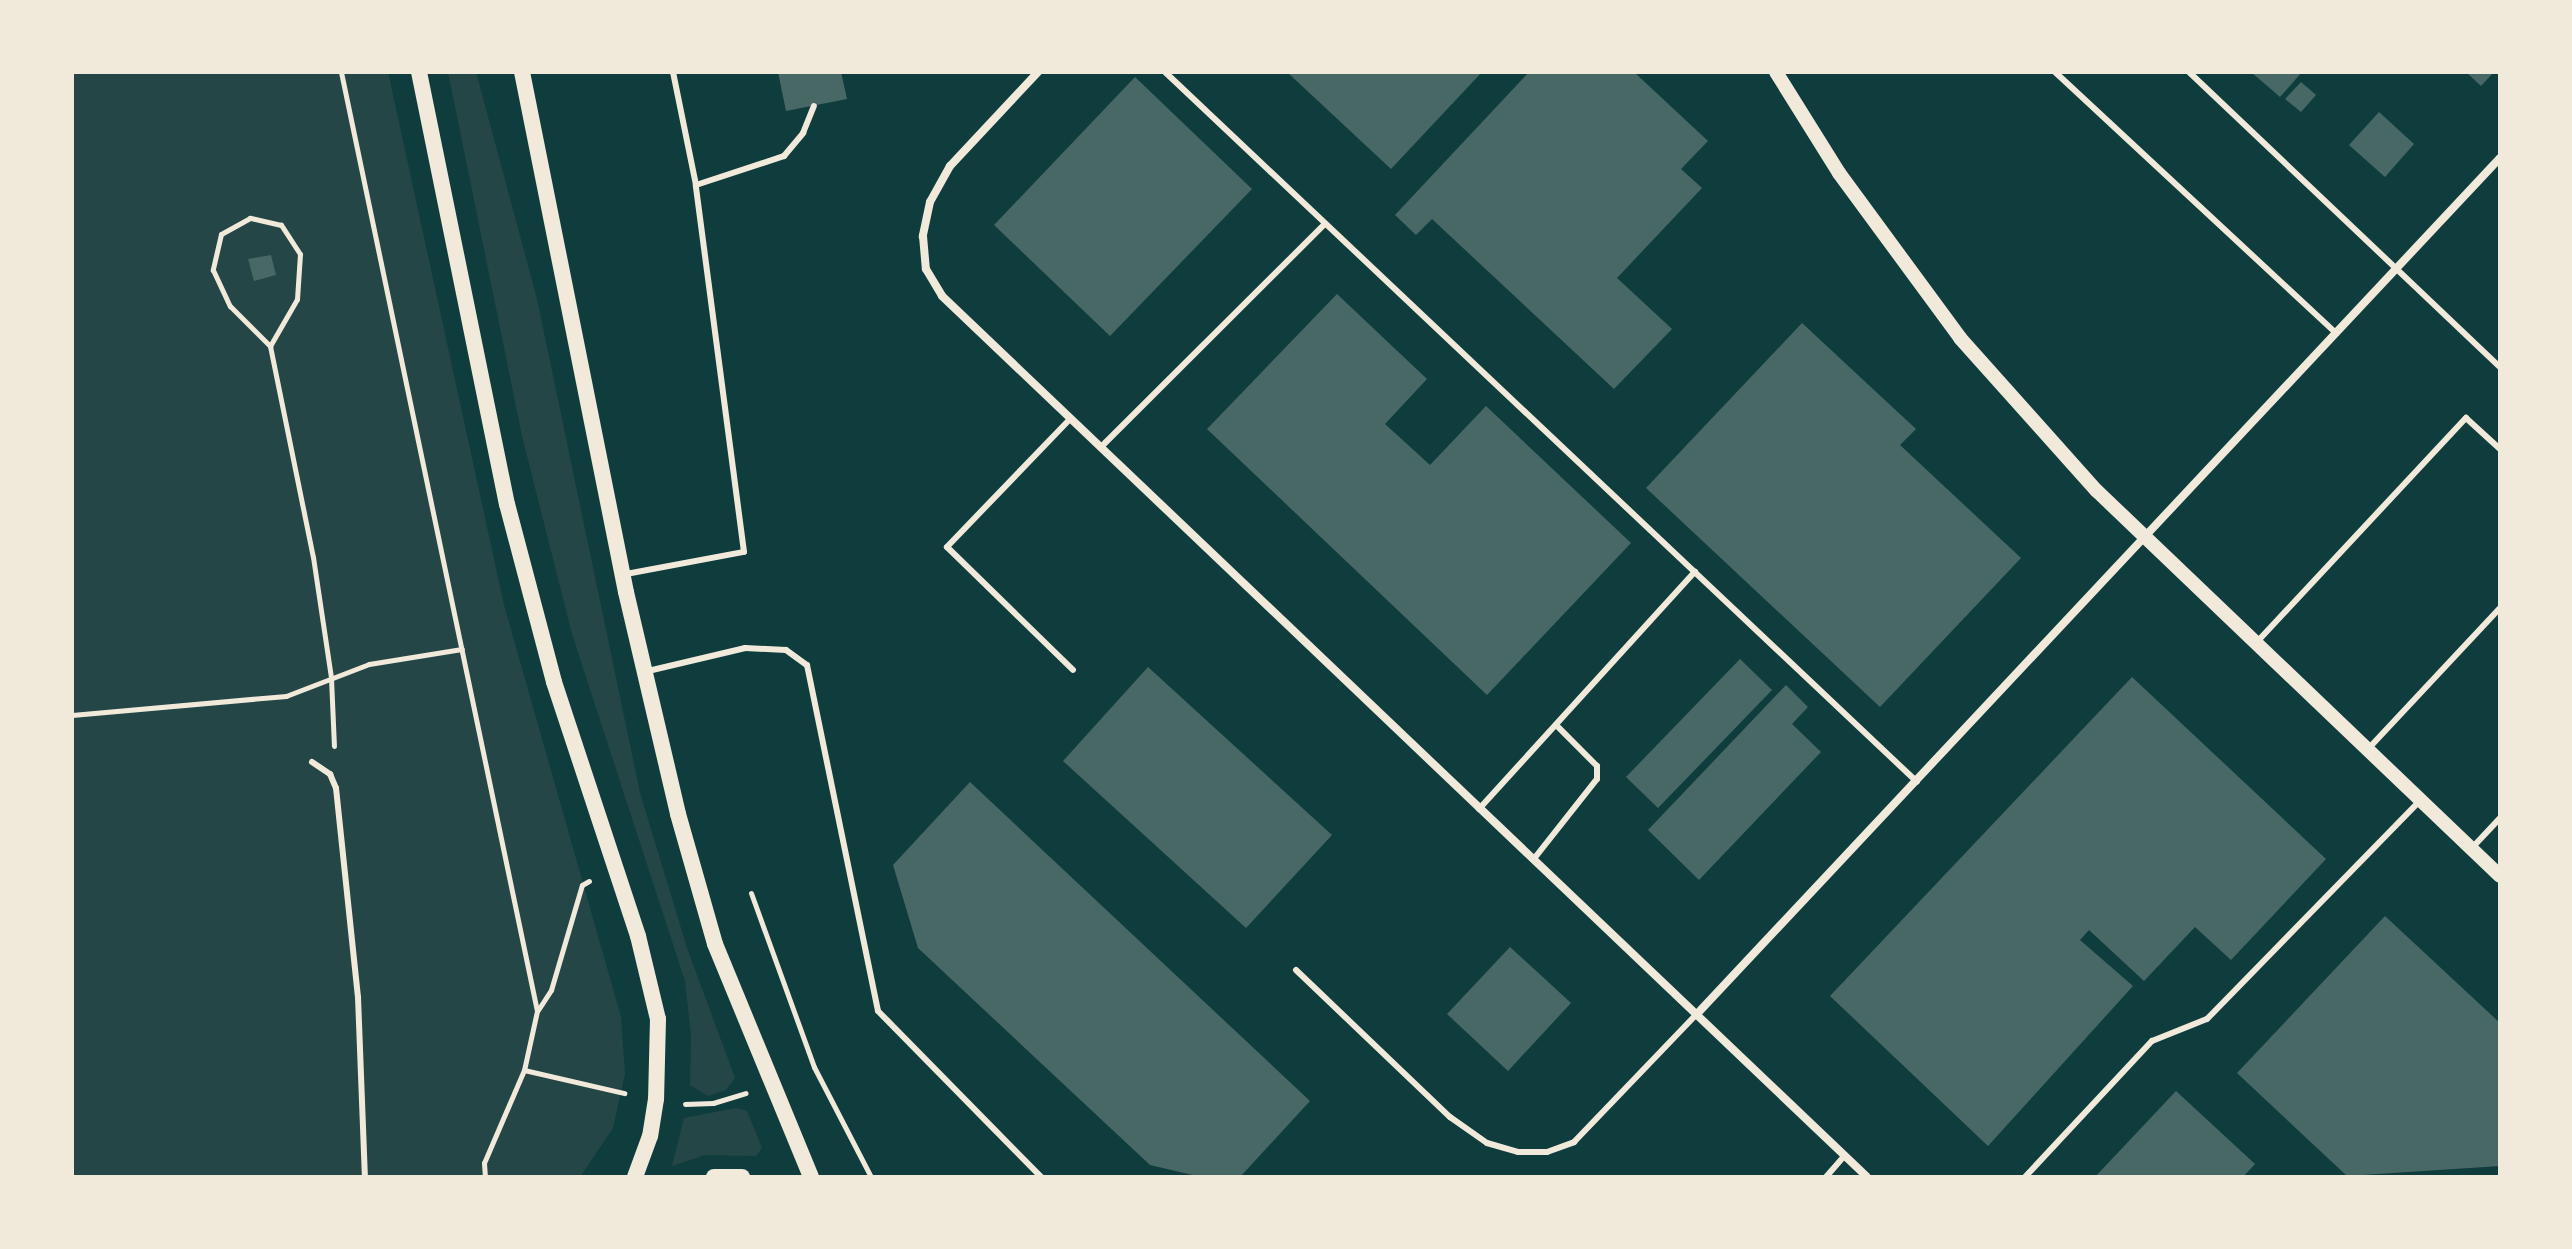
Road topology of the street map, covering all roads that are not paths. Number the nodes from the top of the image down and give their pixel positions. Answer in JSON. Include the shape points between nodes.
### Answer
{"nodes":[{"id":1,"x":419,"y":72,"type":"edge"},
{"id":2,"x":522,"y":72,"type":"edge"},
{"id":3,"x":673,"y":72,"type":"edge"},
{"id":4,"x":1038,"y":72,"type":"edge"},
{"id":5,"x":1165,"y":72,"type":"edge"},
{"id":6,"x":1776,"y":72,"type":"edge"},
{"id":7,"x":2055,"y":72,"type":"edge"},
{"id":8,"x":2189,"y":72,"type":"edge"},
{"id":9,"x":814,"y":106,"type":"dead end"},
{"id":10,"x":2500,"y":158,"type":"edge"},
{"id":11,"x":696,"y":185,"type":"junction"},
{"id":12,"x":1325,"y":224,"type":"junction"},
{"id":13,"x":2396,"y":269,"type":"junction"},
{"id":14,"x":2336,"y":333,"type":"junction"},
{"id":15,"x":2500,"y":367,"type":"edge"},
{"id":16,"x":1071,"y":418,"type":"junction"},
{"id":17,"x":1101,"y":447,"type":"junction"},
{"id":18,"x":2500,"y":449,"type":"edge"},
{"id":19,"x":2145,"y":539,"type":"junction"},
{"id":20,"x":1695,"y":572,"type":"junction"},
{"id":21,"x":622,"y":575,"type":"junction"},
{"id":22,"x":2500,"y":608,"type":"edge"},
{"id":23,"x":2256,"y":643,"type":"junction"},
{"id":24,"x":1073,"y":670,"type":"dead end"},
{"id":25,"x":643,"y":672,"type":"junction"},
{"id":26,"x":1556,"y":725,"type":"junction"},
{"id":27,"x":2369,"y":749,"type":"junction"},
{"id":28,"x":312,"y":762,"type":"dead end"},
{"id":29,"x":1917,"y":782,"type":"junction"},
{"id":30,"x":2422,"y":799,"type":"junction"},
{"id":31,"x":1479,"y":809,"type":"junction"},
{"id":32,"x":2500,"y":818,"type":"edge"},
{"id":33,"x":2471,"y":849,"type":"junction"},
{"id":34,"x":1533,"y":860,"type":"junction"},
{"id":35,"x":2500,"y":876,"type":"edge"},
{"id":36,"x":1296,"y":970,"type":"dead end"},
{"id":37,"x":1696,"y":1015,"type":"junction"},
{"id":38,"x":1844,"y":1156,"type":"junction"},
{"id":39,"x":365,"y":1177,"type":"edge"},
{"id":40,"x":635,"y":1177,"type":"edge"},
{"id":41,"x":714,"y":1177,"type":"edge"},
{"id":42,"x":742,"y":1177,"type":"edge"},
{"id":43,"x":811,"y":1177,"type":"edge"},
{"id":44,"x":1041,"y":1177,"type":"edge"},
{"id":45,"x":1826,"y":1177,"type":"edge"},
{"id":46,"x":1867,"y":1177,"type":"edge"},
{"id":47,"x":2025,"y":1177,"type":"edge"}],
"edges":[{"from":1,"to":40,"type":"main road","via":[[507,504],[554,682],[638,936],[658,1019],[654,1111]]},
{"from":2,"to":21,"type":"main road"},
{"from":3,"to":11,"type":"lane"},
{"from":4,"to":16,"type":"street","via":[[950,166],[930,202],[923,236],[926,269],[942,296]]},
{"from":5,"to":12,"type":"lane"},
{"from":6,"to":19,"type":"street","via":[[1839,173],[1960,338]]},
{"from":7,"to":14,"type":"lane"},
{"from":8,"to":13,"type":"lane"},
{"from":9,"to":11,"type":"lane","via":[[803,133],[784,156]]},
{"from":10,"to":13,"type":"street"},
{"from":11,"to":21,"type":"lane","via":[[744,552]]},
{"from":12,"to":17,"type":"lane"},
{"from":12,"to":20,"type":"lane"},
{"from":13,"to":14,"type":"street"},
{"from":13,"to":15,"type":"lane"},
{"from":14,"to":19,"type":"street"},
{"from":16,"to":17,"type":"street"},
{"from":16,"to":24,"type":"lane","via":[[947,547]]},
{"from":17,"to":31,"type":"street"},
{"from":18,"to":23,"type":"lane","via":[[2466,418]]},
{"from":19,"to":23,"type":"street"},
{"from":19,"to":29,"type":"street"},
{"from":20,"to":26,"type":"lane"},
{"from":20,"to":29,"type":"lane"},
{"from":21,"to":25,"type":"main road"},
{"from":22,"to":27,"type":"lane"},
{"from":23,"to":27,"type":"street"},
{"from":25,"to":43,"type":"main road","via":[[715,944]]},
{"from":25,"to":44,"type":"lane","via":[[745,648],[786,650],[807,665],[878,1011]]},
{"from":26,"to":31,"type":"lane"},
{"from":26,"to":34,"type":"lane","via":[[1597,766],[1597,779]]},
{"from":27,"to":30,"type":"street"},
{"from":28,"to":39,"type":"lane","via":[[330,774],[336,788]]},
{"from":29,"to":37,"type":"street"},
{"from":30,"to":33,"type":"street"},
{"from":30,"to":47,"type":"lane","via":[[2207,1019],[2152,1041]]},
{"from":31,"to":34,"type":"street"},
{"from":32,"to":33,"type":"lane"},
{"from":33,"to":35,"type":"street"},
{"from":34,"to":37,"type":"street"},
{"from":36,"to":37,"type":"lane","via":[[1450,1117],[1487,1143],[1518,1152],[1547,1152],[1574,1142]]},
{"from":37,"to":38,"type":"street"},
{"from":38,"to":45,"type":"lane"},
{"from":38,"to":46,"type":"street"},
{"from":41,"to":42,"type":"main road"}]}
